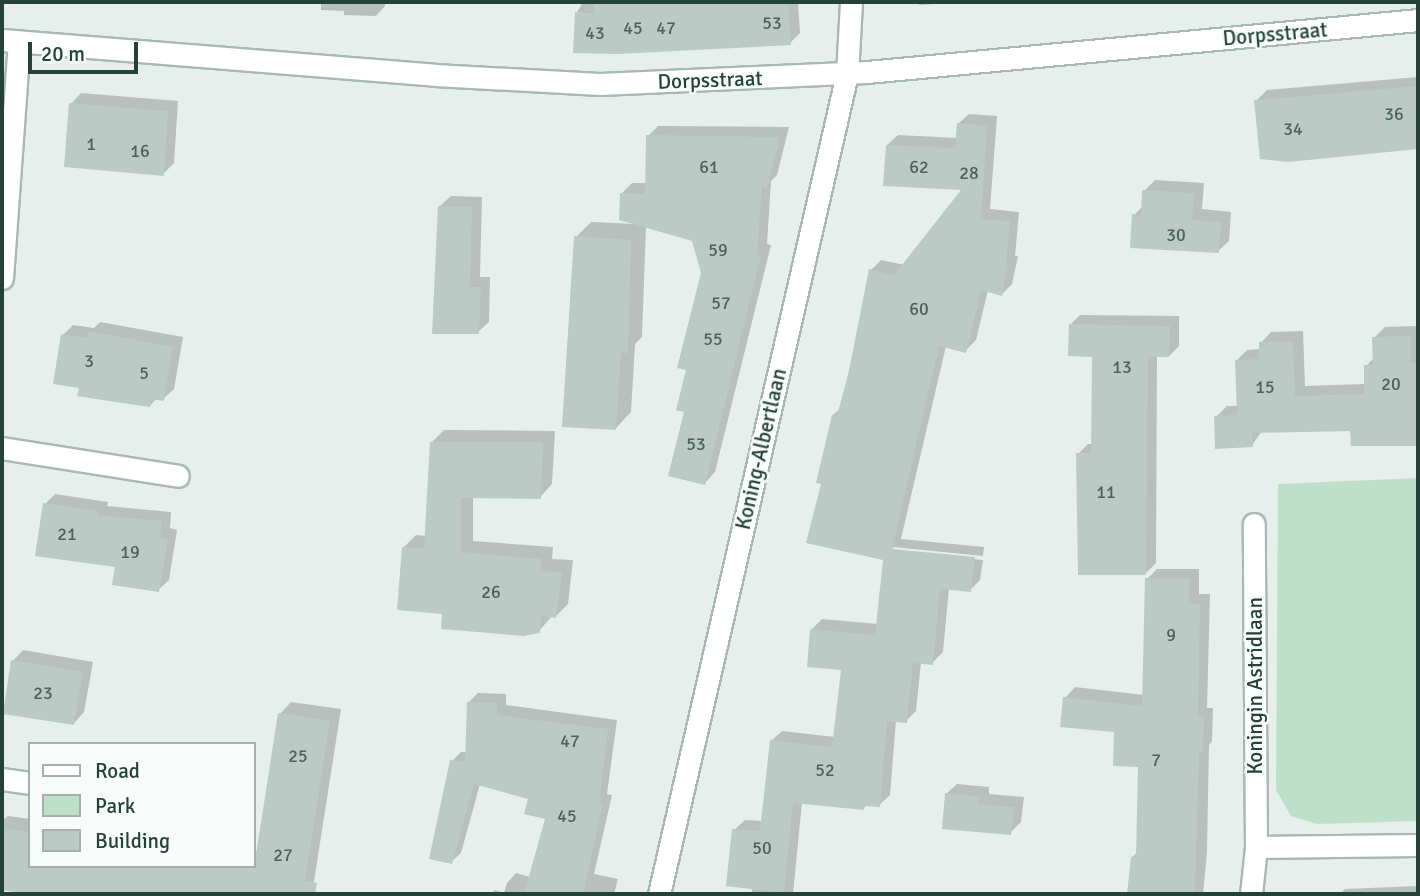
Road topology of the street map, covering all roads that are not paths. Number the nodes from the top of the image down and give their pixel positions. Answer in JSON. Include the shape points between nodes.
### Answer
{"nodes":[{"id":1,"x":851,"y":2,"type":"edge"},
{"id":2,"x":1418,"y":20,"type":"edge"},
{"id":3,"x":11,"y":41,"type":"edge"},
{"id":4,"x":847,"y":74,"type":"junction"},
{"id":5,"x":2,"y":278,"type":"edge"},
{"id":6,"x":2,"y":448,"type":"edge"},
{"id":7,"x":178,"y":476,"type":"dead end"},
{"id":8,"x":1254,"y":524,"type":"dead end"},
{"id":9,"x":2,"y":779,"type":"edge"},
{"id":10,"x":28,"y":783,"type":"edge"},
{"id":11,"x":1418,"y":845,"type":"edge"},
{"id":12,"x":1256,"y":847,"type":"junction"},
{"id":13,"x":659,"y":894,"type":"edge"},
{"id":14,"x":1251,"y":894,"type":"edge"}],
"edges":[{"from":1,"to":4,"type":"street","name":"Koning-Albertlaan"},
{"from":2,"to":4,"type":"street","name":"Dorpsstraat"},
{"from":3,"to":4,"type":"street","name":"Dorpsstraat","via":[[600,85]]},
{"from":3,"to":5,"type":"street"},
{"from":4,"to":13,"type":"street","name":"Koning-Albertlaan"},
{"from":6,"to":7,"type":"street"},
{"from":8,"to":12,"type":"street","name":"Koningin Astridlaan"},
{"from":9,"to":10,"type":"street"},
{"from":11,"to":12,"type":"street"},
{"from":12,"to":14,"type":"street","name":"Koningin Astridlaan"}]}
